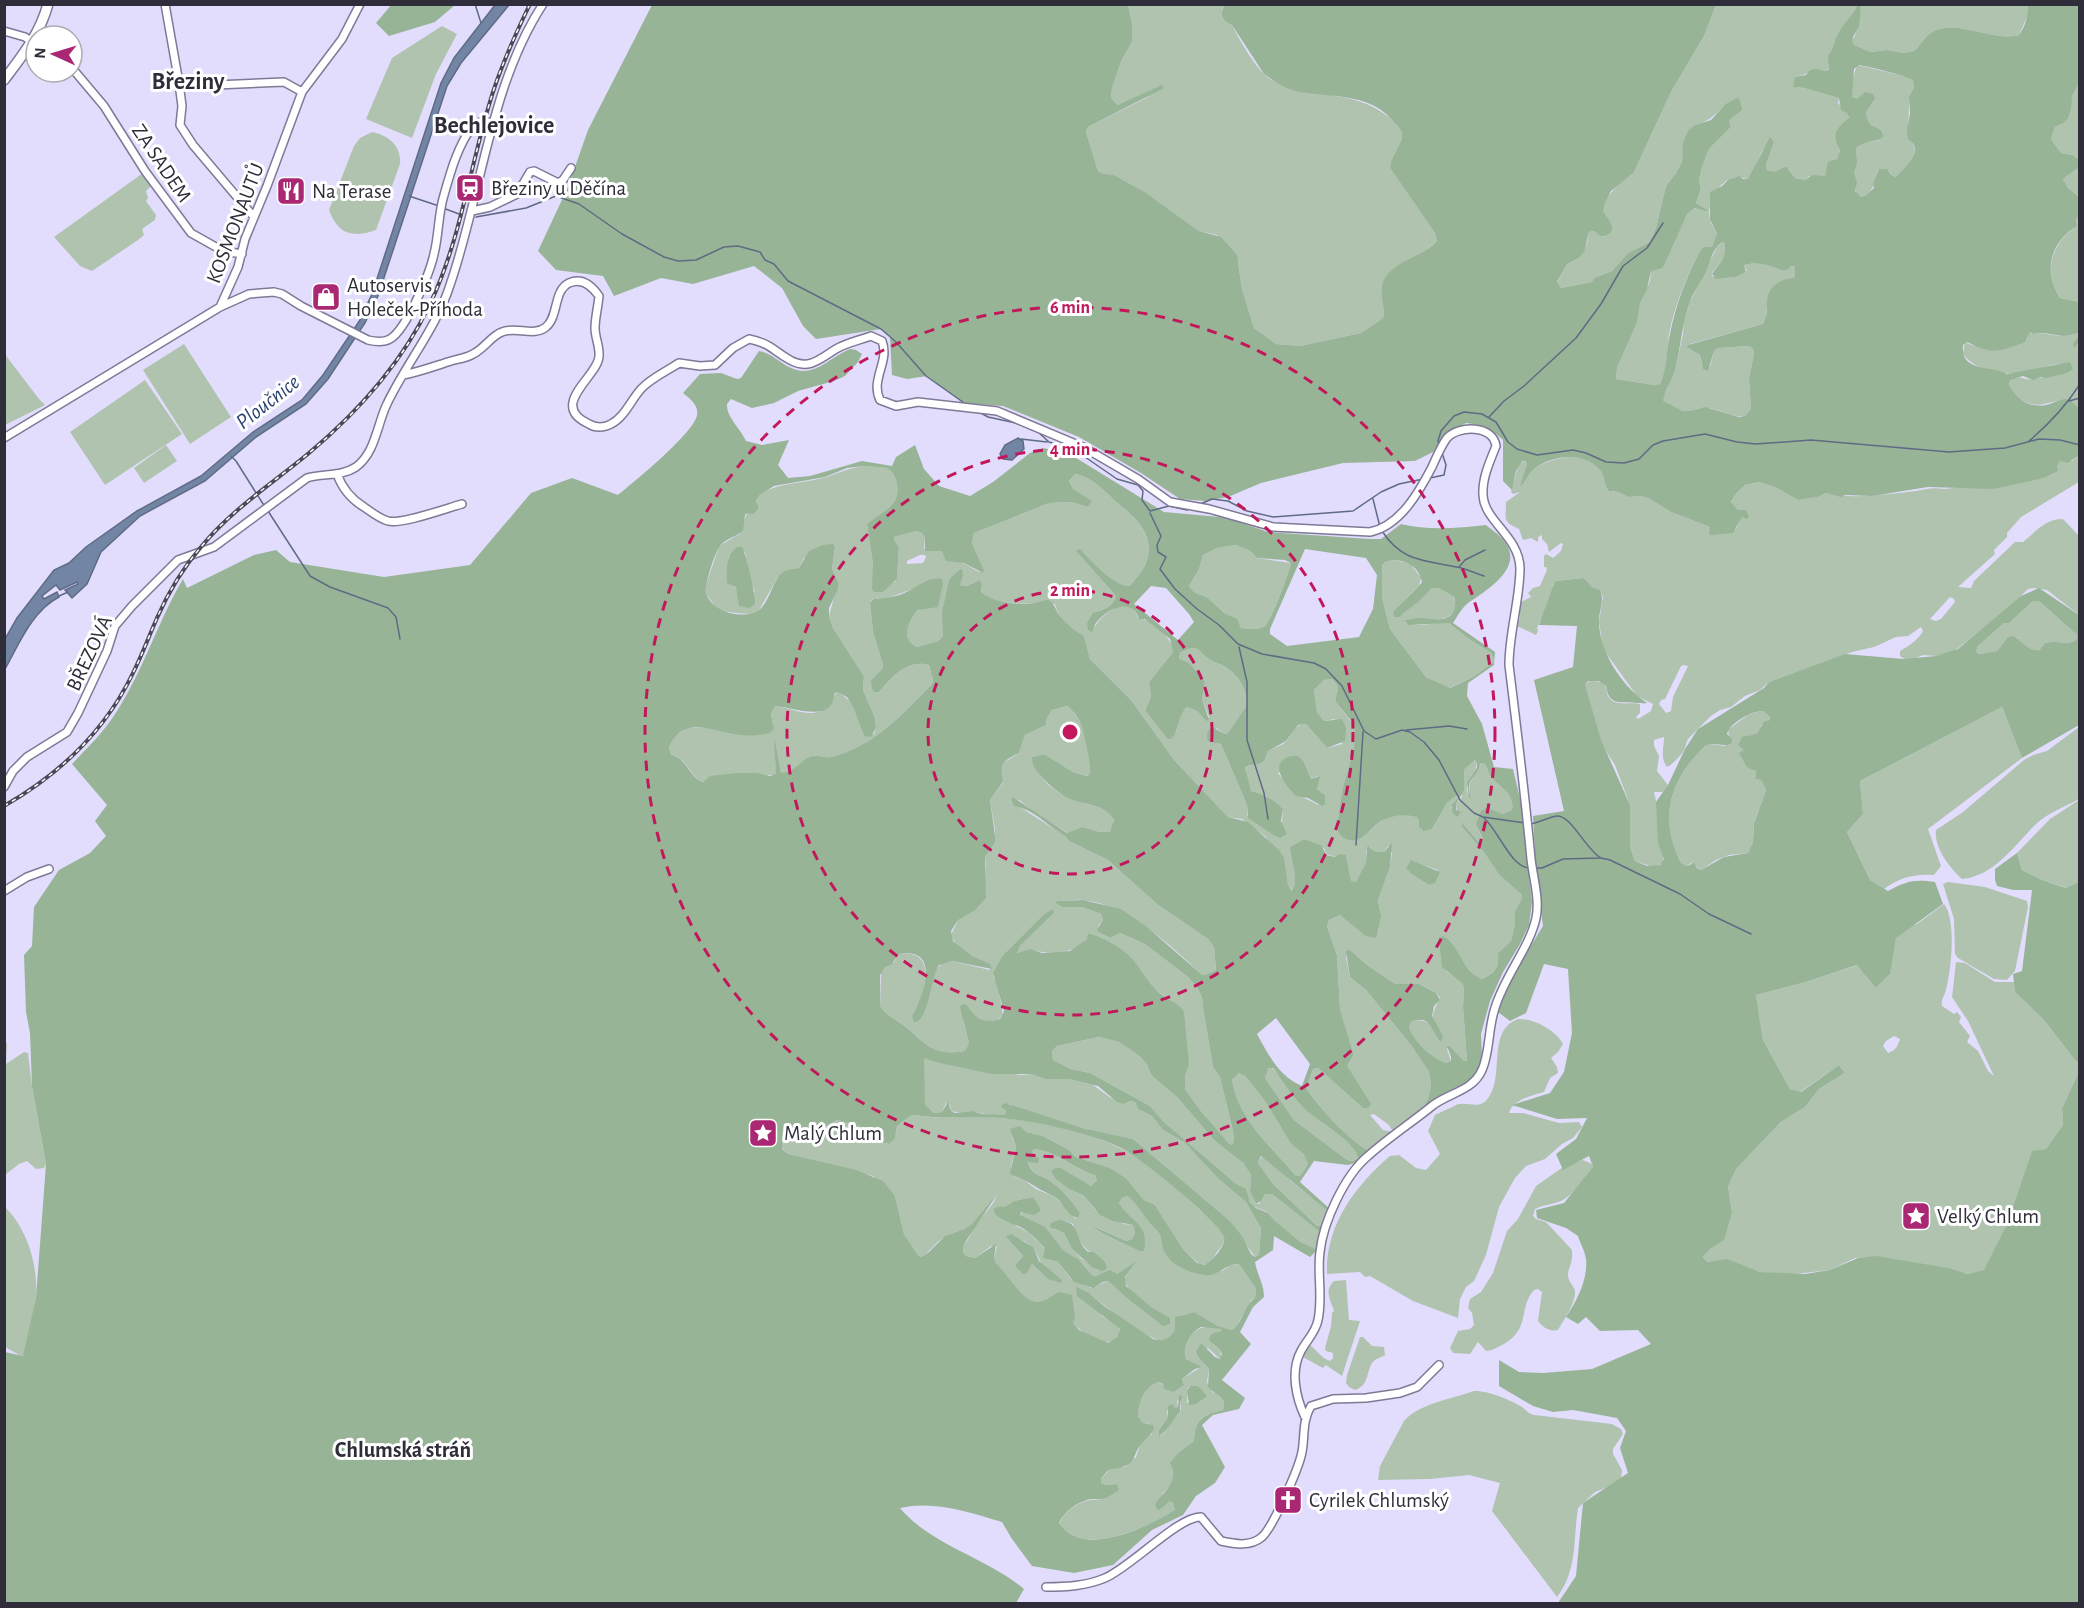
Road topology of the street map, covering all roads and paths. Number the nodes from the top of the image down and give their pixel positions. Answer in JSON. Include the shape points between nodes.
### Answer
{"nodes":[{"id":1,"x":48,"y":4,"type":"edge"},
{"id":2,"x":165,"y":4,"type":"edge"},
{"id":3,"x":360,"y":4,"type":"edge"},
{"id":4,"x":543,"y":4,"type":"edge"},
{"id":5,"x":42,"y":24,"type":"edge"},
{"id":6,"x":4,"y":31,"type":"edge"},
{"id":7,"x":24,"y":37,"type":"edge"},
{"id":8,"x":24,"y":53,"type":"edge"},
{"id":9,"x":4,"y":80,"type":"edge"},
{"id":10,"x":84,"y":82,"type":"edge"},
{"id":11,"x":179,"y":83,"type":"junction"},
{"id":12,"x":302,"y":92,"type":"junction"},
{"id":13,"x":494,"y":124,"type":"junction"},
{"id":14,"x":571,"y":168,"type":"dead end"},
{"id":15,"x":472,"y":211,"type":"junction"},
{"id":16,"x":254,"y":217,"type":"junction"},
{"id":17,"x":242,"y":254,"type":"junction"},
{"id":18,"x":229,"y":287,"type":"junction"},
{"id":19,"x":239,"y":297,"type":"junction"},
{"id":20,"x":220,"y":307,"type":"junction"},
{"id":21,"x":402,"y":375,"type":"junction"},
{"id":22,"x":4,"y":438,"type":"edge"},
{"id":23,"x":337,"y":474,"type":"junction"},
{"id":24,"x":462,"y":504,"type":"dead end"},
{"id":25,"x":4,"y":787,"type":"edge"},
{"id":26,"x":49,"y":869,"type":"dead end"},
{"id":27,"x":4,"y":891,"type":"edge"},
{"id":28,"x":1439,"y":1365,"type":"dead end"},
{"id":29,"x":1299,"y":1403,"type":"junction"},
{"id":30,"x":1311,"y":1406,"type":"junction"},
{"id":31,"x":1305,"y":1417,"type":"junction"},
{"id":32,"x":1046,"y":1587,"type":"dead end"}],
"edges":[{"from":1,"to":5,"type":"main road"},
{"from":2,"to":11,"type":"street"},
{"from":3,"to":12,"type":"street","name":"KOSMONAUTŮ","via":[[342,39]]},
{"from":4,"to":13,"type":"street","via":[[521,43]]},
{"from":6,"to":7,"type":"street"},
{"from":8,"to":9,"type":"main road"},
{"from":10,"to":17,"type":"street","name":"ZA SADEM","via":[[191,233],[223,251]]},
{"from":11,"to":12,"type":"street","via":[[284,82]]},
{"from":11,"to":16,"type":"street","via":[[180,125],[192,145]]},
{"from":12,"to":16,"type":"street","name":"KOSMONAUTŮ"},
{"from":13,"to":15,"type":"street"},
{"from":13,"to":19,"type":"street","via":[[474,124],[456,156],[429,270],[396,335],[385,342],[368,340],[282,294]]},
{"from":14,"to":15,"type":"street","via":[[558,183],[530,172],[517,194]]},
{"from":15,"to":21,"type":"street","via":[[450,287]]},
{"from":16,"to":17,"type":"street","name":"KOSMONAUTŮ"},
{"from":17,"to":18,"type":"street","name":"KOSMONAUTŮ"},
{"from":18,"to":19,"type":"street"},
{"from":18,"to":20,"type":"street","name":"KOSMONAUTŮ"},
{"from":19,"to":20,"type":"street"},
{"from":20,"to":22,"type":"street","name":"KOSMONAUTŮ"},
{"from":21,"to":23,"type":"street","via":[[369,451],[355,467]]},
{"from":21,"to":29,"type":"street","via":[[473,354],[509,329],[543,330],[554,316],[564,286],[582,282],[589,284],[598,296],[595,329],[600,357],[575,394],[573,405],[575,414],[591,426],[609,426],[617,421],[642,388],[679,363],[715,365],[749,339],[765,343],[790,360],[810,365],[837,348],[871,336],[882,341],[885,350],[876,383],[880,400],[885,404],[918,402],[997,411],[1083,447],[1170,502],[1273,527],[1370,532],[1385,527],[1396,520],[1413,498],[1447,439],[1466,429],[1489,434],[1495,440],[1483,497],[1487,510],[1514,544],[1520,568],[1509,665],[1537,915],[1502,987],[1489,1027],[1481,1073],[1474,1083],[1437,1102],[1367,1157],[1335,1204],[1320,1253],[1318,1320],[1297,1359],[1295,1385]]},
{"from":23,"to":24,"type":"street","via":[[342,486],[360,505],[388,521],[413,519]]},
{"from":23,"to":25,"type":"street","name":"BŘEZOVÁ","via":[[307,478],[214,547],[185,556],[170,567],[115,626],[103,661],[67,732],[23,761]]},
{"from":26,"to":27,"type":"street"},
{"from":28,"to":30,"type":"street","via":[[1417,1387],[1400,1393],[1333,1399]]},
{"from":29,"to":30,"type":"street"},
{"from":29,"to":31,"type":"street"},
{"from":30,"to":31,"type":"street"},
{"from":31,"to":32,"type":"street","via":[[1302,1453],[1295,1473],[1271,1526],[1261,1538],[1246,1544],[1221,1541],[1201,1517],[1194,1517],[1104,1578],[1082,1585]]}]}
